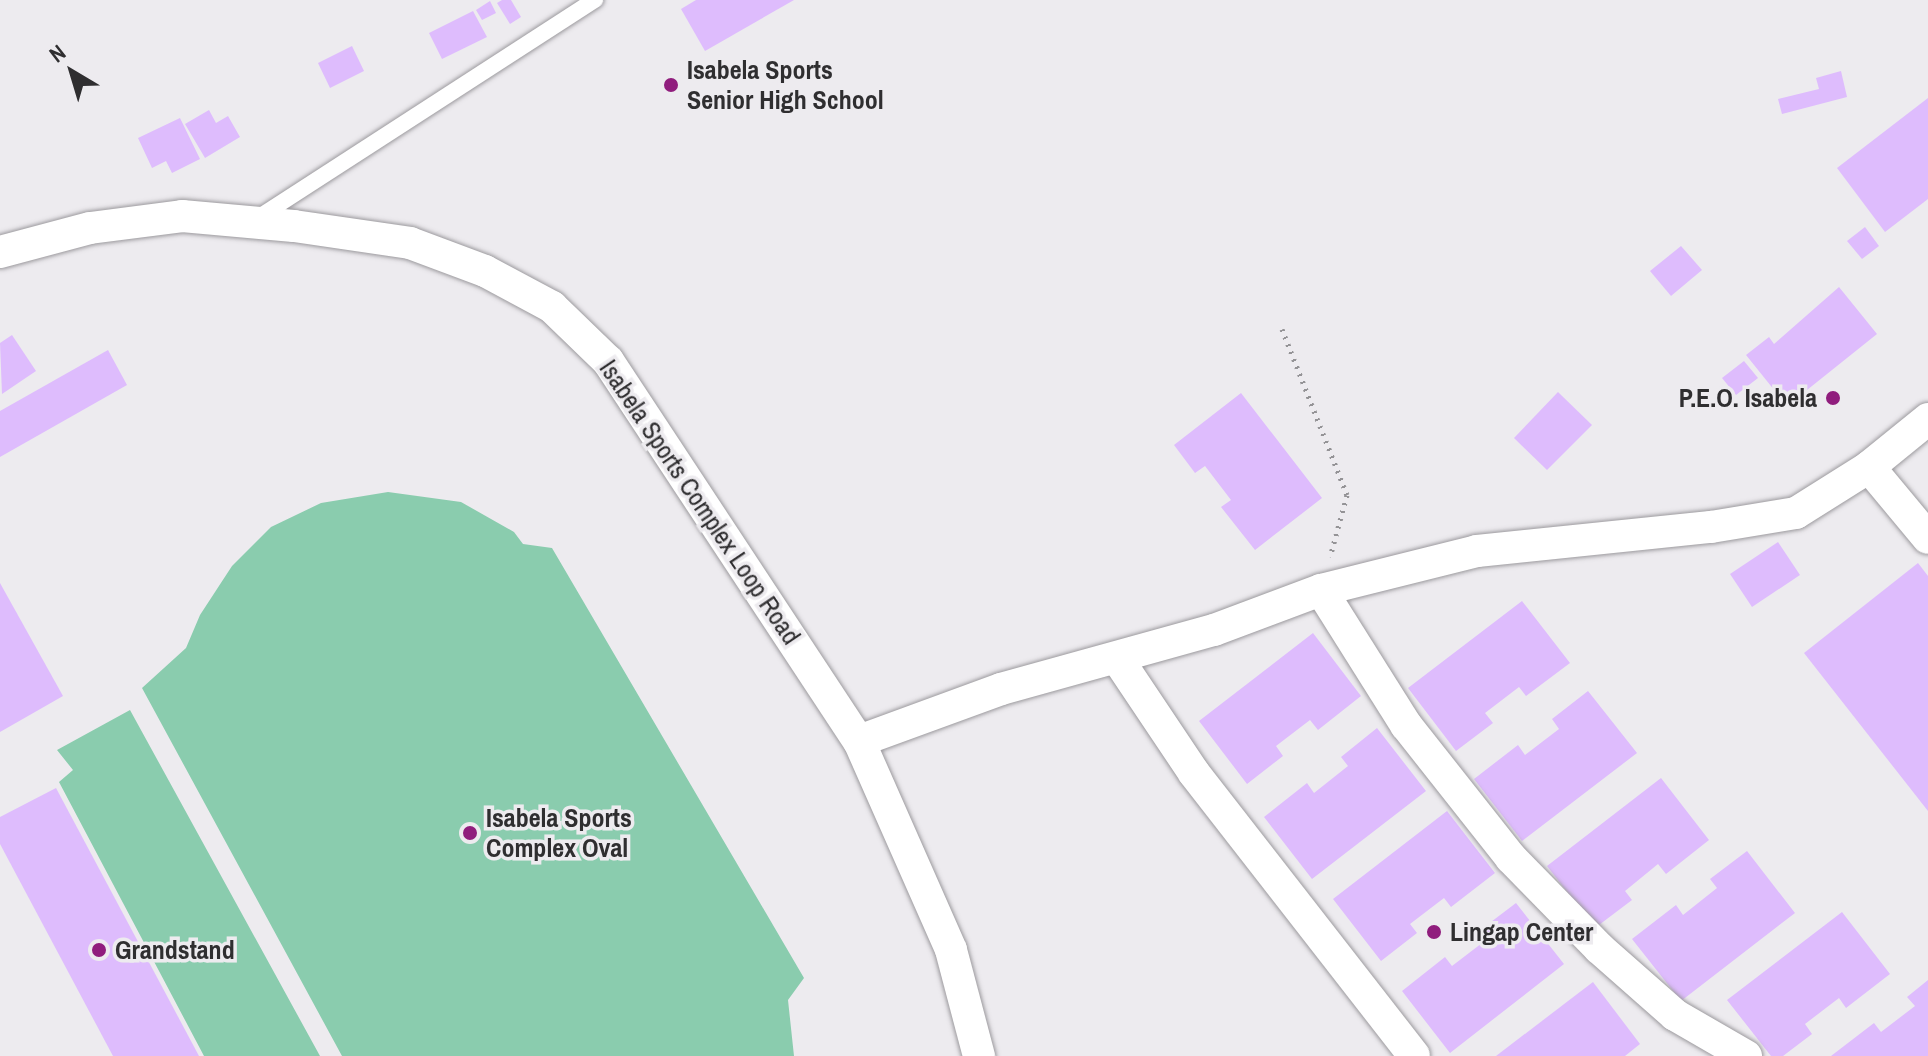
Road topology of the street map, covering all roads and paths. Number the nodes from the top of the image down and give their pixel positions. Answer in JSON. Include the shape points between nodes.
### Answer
{"nodes":[{"id":1,"x":595,"y":0,"type":"edge"},
{"id":2,"x":252,"y":222,"type":"junction"},
{"id":3,"x":0,"y":252,"type":"edge"},
{"id":4,"x":1282,"y":329,"type":"dead end"},
{"id":5,"x":1928,"y":419,"type":"edge"},
{"id":6,"x":1869,"y":467,"type":"junction"},
{"id":7,"x":1928,"y":538,"type":"edge"},
{"id":8,"x":1321,"y":590,"type":"junction"},
{"id":9,"x":1117,"y":658,"type":"junction"},
{"id":10,"x":859,"y":741,"type":"junction"},
{"id":11,"x":979,"y":1056,"type":"edge"},
{"id":12,"x":1414,"y":1056,"type":"edge"},
{"id":13,"x":1746,"y":1056,"type":"edge"}],
"edges":[{"from":1,"to":2,"type":"lane"},
{"from":2,"to":3,"type":"street","name":"Isabela Sports Complex Loop Road","via":[[182,216],[90,228]]},
{"from":2,"to":10,"type":"street","name":"Isabela Sports Complex Loop Road","via":[[410,243],[485,271],[552,307],[608,361]]},
{"from":4,"to":8,"type":"path","via":[[1347,495]]},
{"from":5,"to":6,"type":"street"},
{"from":6,"to":7,"type":"street"},
{"from":6,"to":8,"type":"street","via":[[1796,513],[1770,520],[1477,551]]},
{"from":8,"to":9,"type":"street","via":[[1214,630]]},
{"from":8,"to":13,"type":"street","via":[[1406,725],[1511,858],[1599,948],[1675,1015]]},
{"from":9,"to":10,"type":"street","via":[[1001,689]]},
{"from":9,"to":12,"type":"street","via":[[1194,773]]},
{"from":10,"to":11,"type":"street","name":"Isabela Sports Complex Loop Road","via":[[951,950]]}]}
